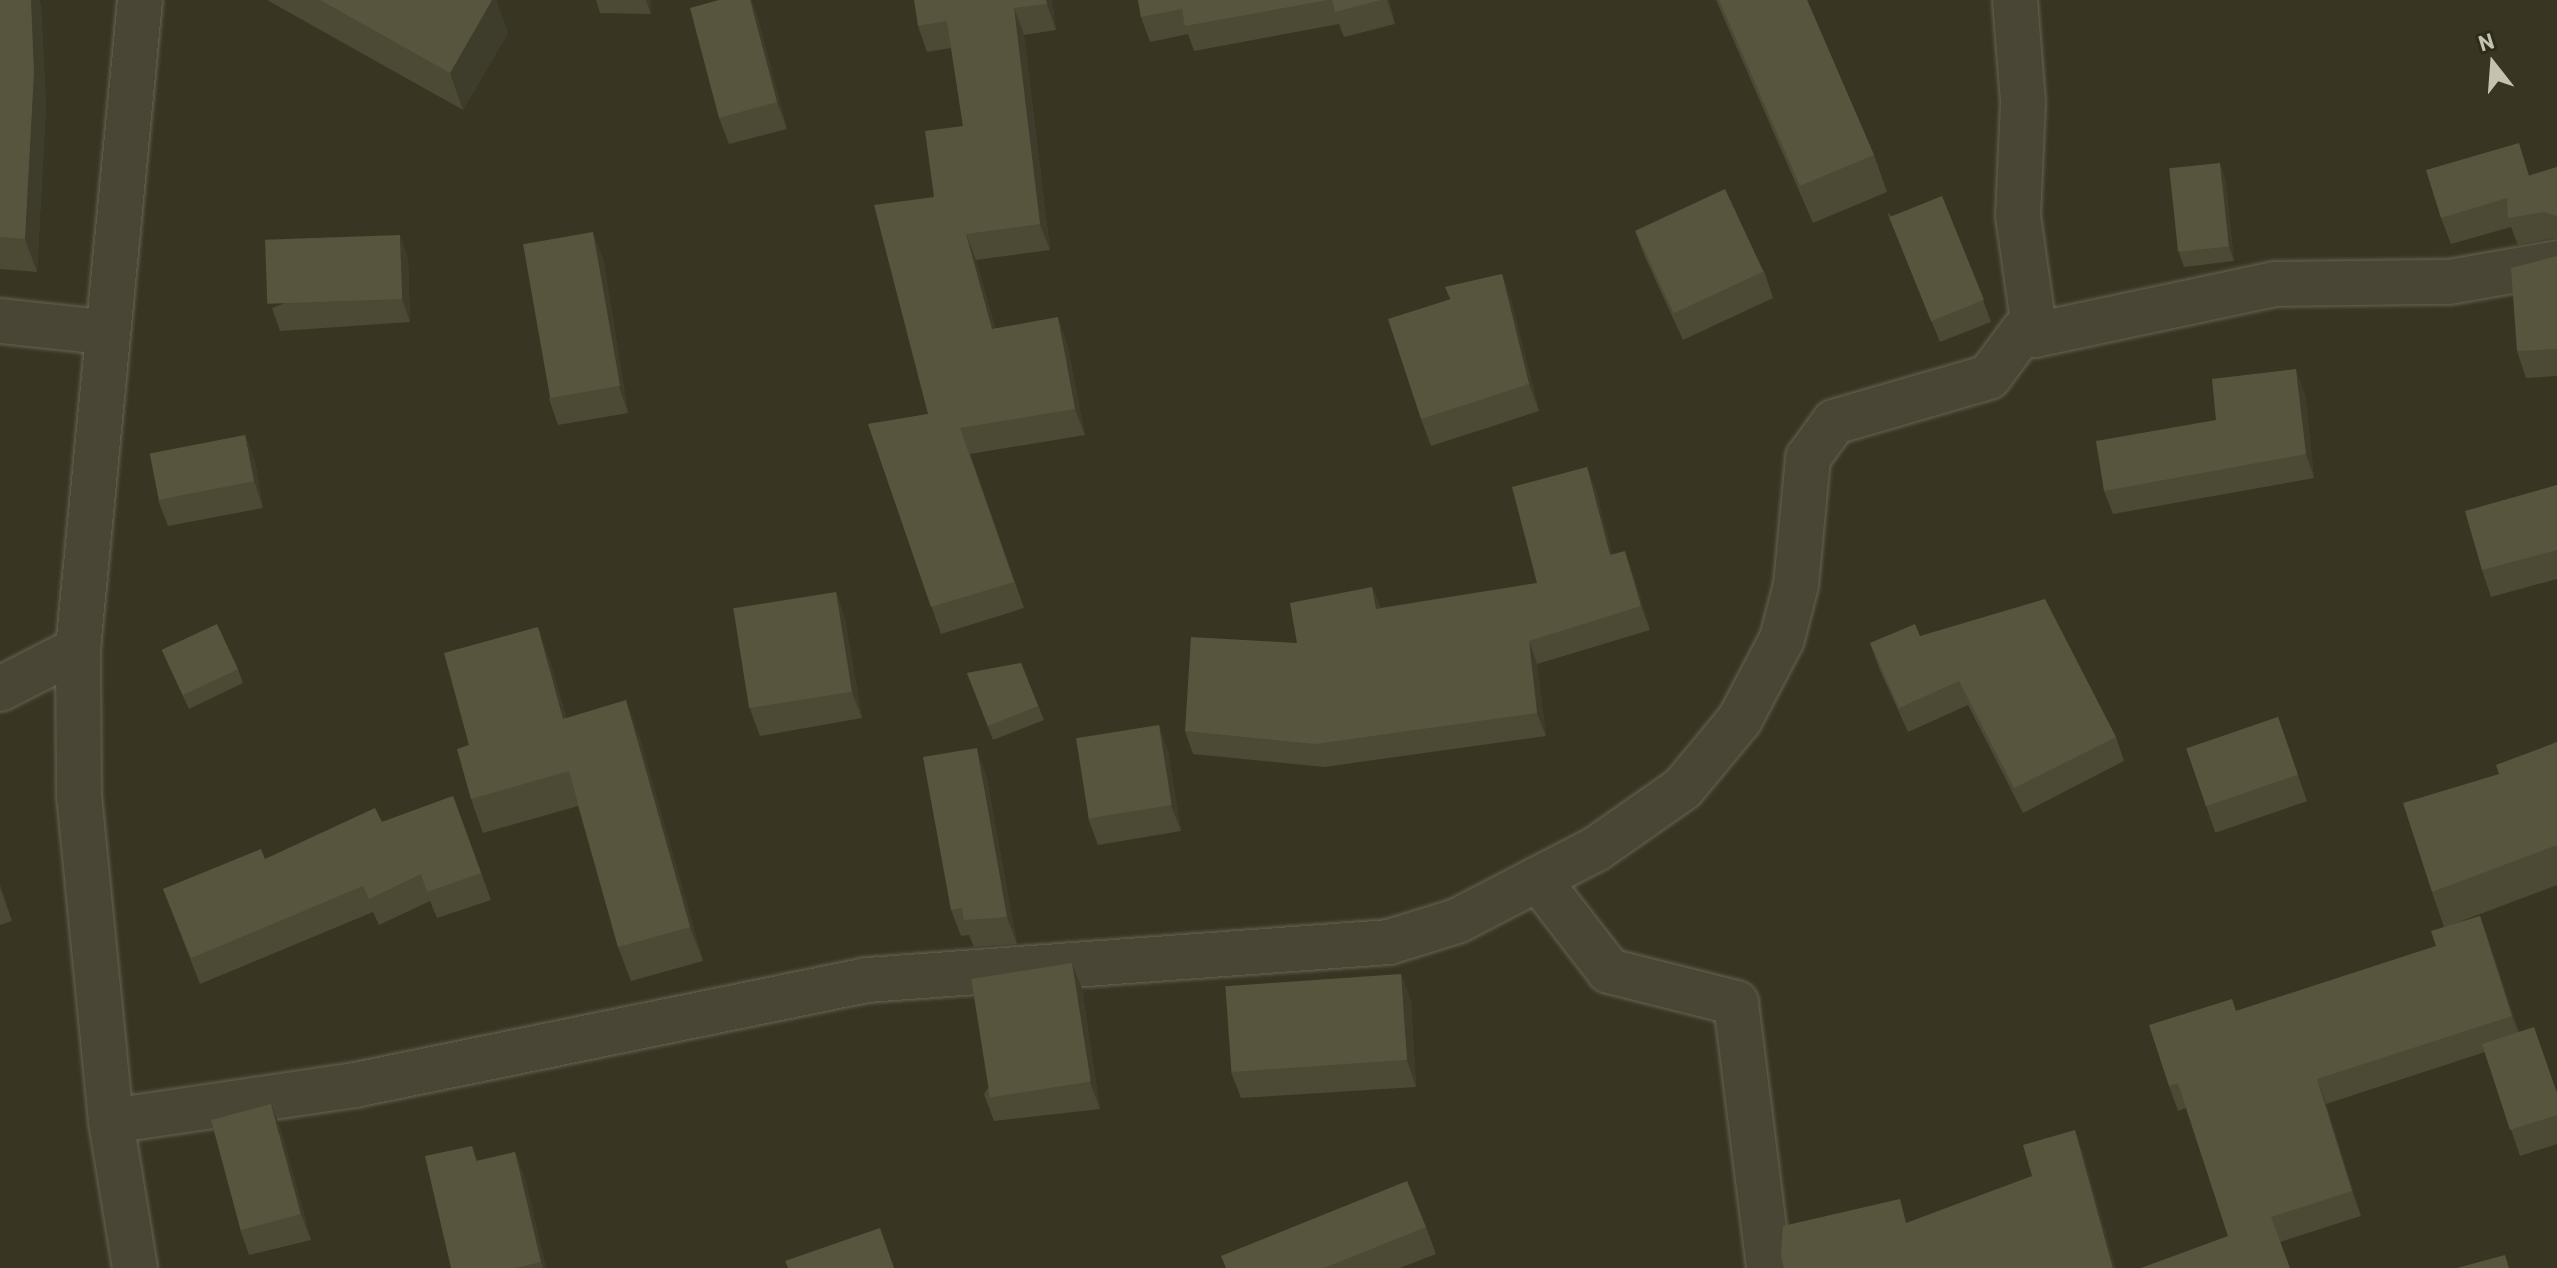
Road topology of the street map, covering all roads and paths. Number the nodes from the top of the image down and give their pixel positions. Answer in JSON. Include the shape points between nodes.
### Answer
{"nodes":[{"id":1,"x":140,"y":0,"type":"edge"},
{"id":2,"x":2015,"y":0,"type":"edge"},
{"id":3,"x":2557,"y":263,"type":"edge"},
{"id":4,"x":0,"y":321,"type":"edge"},
{"id":5,"x":103,"y":332,"type":"junction"},
{"id":6,"x":2035,"y":335,"type":"junction"},
{"id":7,"x":78,"y":649,"type":"junction"},
{"id":8,"x":0,"y":689,"type":"edge"},
{"id":9,"x":1538,"y":879,"type":"junction"},
{"id":10,"x":111,"y":1121,"type":"junction"},
{"id":11,"x":135,"y":1268,"type":"edge"},
{"id":12,"x":1769,"y":1268,"type":"edge"}],
"edges":[{"from":1,"to":5,"type":"street"},
{"from":2,"to":6,"type":"street","via":[[2023,102],[2018,216]]},
{"from":3,"to":6,"type":"street","via":[[2449,282],[2274,284]]},
{"from":4,"to":5,"type":"street"},
{"from":5,"to":7,"type":"street"},
{"from":6,"to":9,"type":"street","via":[[2023,331],[1989,377],[1834,422],[1821,433],[1800,497],[1796,585],[1782,639],[1740,719],[1683,788]]},
{"from":7,"to":8,"type":"street"},
{"from":7,"to":10,"type":"street","via":[[79,797]]},
{"from":9,"to":10,"type":"street","via":[[1457,921],[1389,942],[867,980],[355,1085]]},
{"from":9,"to":12,"type":"street","via":[[1609,971],[1736,1003]]},
{"from":10,"to":11,"type":"street"}]}
